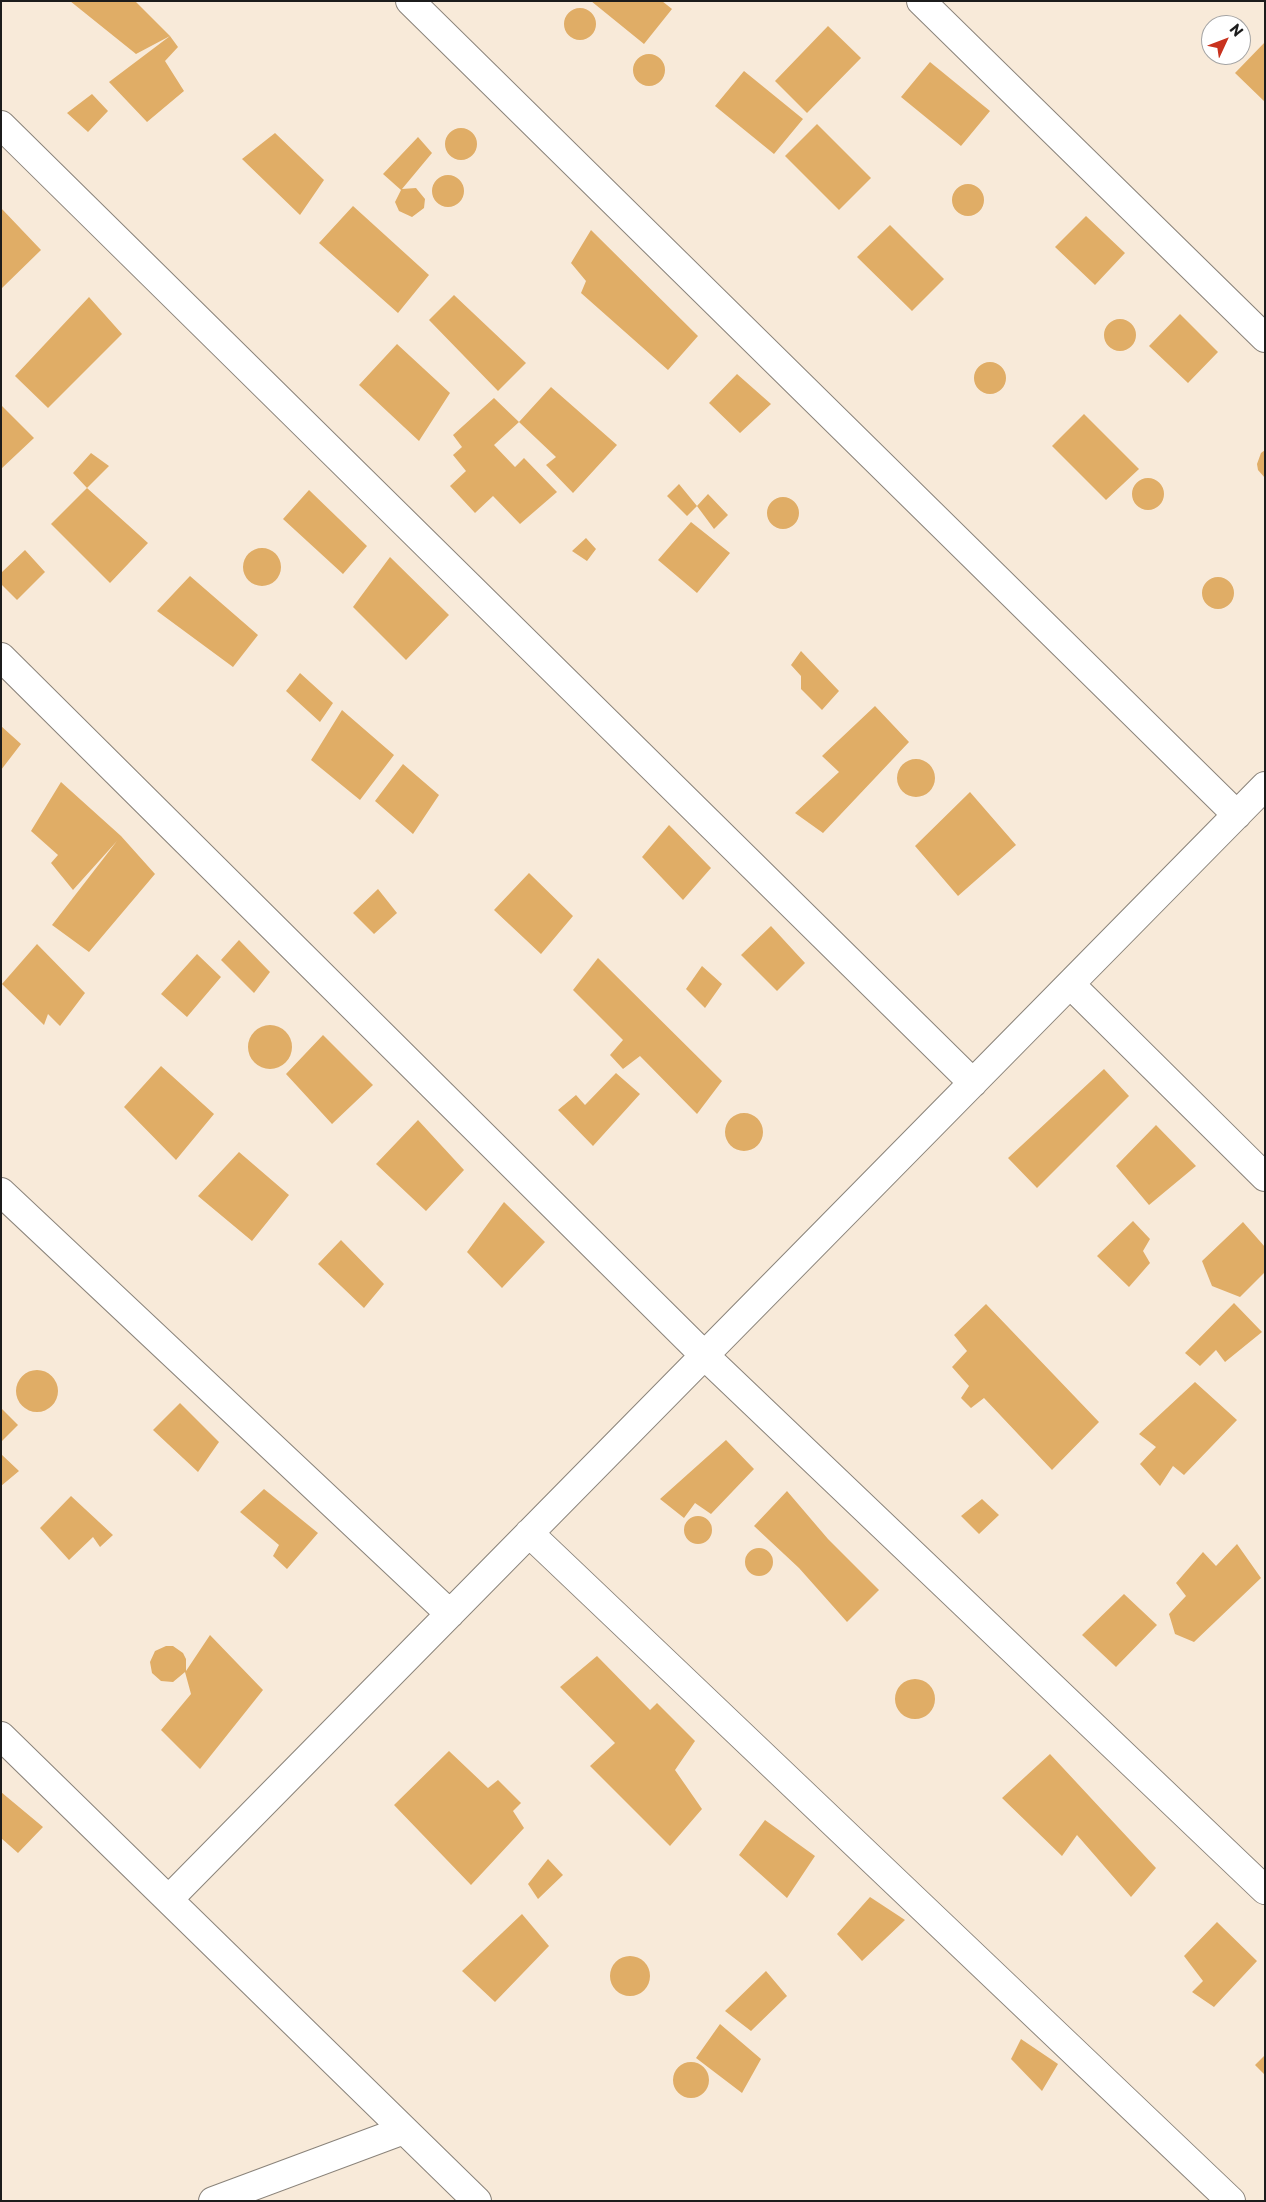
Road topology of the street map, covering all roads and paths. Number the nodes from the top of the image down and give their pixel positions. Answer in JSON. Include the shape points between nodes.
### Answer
{"nodes":[{"id":1,"x":410,"y":1,"type":"edge"},
{"id":2,"x":921,"y":1,"type":"edge"},
{"id":3,"x":1,"y":125,"type":"edge"},
{"id":4,"x":1265,"y":338,"type":"edge"},
{"id":5,"x":1,"y":657,"type":"edge"},
{"id":6,"x":1265,"y":786,"type":"edge"},
{"id":7,"x":1237,"y":815,"type":"junction"},
{"id":8,"x":1070,"y":984,"type":"junction"},
{"id":9,"x":973,"y":1083,"type":"junction"},
{"id":10,"x":1265,"y":1177,"type":"edge"},
{"id":11,"x":1,"y":1192,"type":"edge"},
{"id":12,"x":704,"y":1355,"type":"junction"},
{"id":13,"x":529,"y":1534,"type":"junction"},
{"id":14,"x":450,"y":1614,"type":"junction"},
{"id":15,"x":1,"y":1736,"type":"edge"},
{"id":16,"x":1265,"y":1890,"type":"edge"},
{"id":17,"x":169,"y":1899,"type":"junction"},
{"id":18,"x":404,"y":2130,"type":"junction"},
{"id":19,"x":213,"y":2201,"type":"edge"},
{"id":20,"x":477,"y":2201,"type":"edge"},
{"id":21,"x":1231,"y":2201,"type":"edge"}],
"edges":[{"from":1,"to":7,"type":"street"},
{"from":2,"to":4,"type":"street"},
{"from":3,"to":9,"type":"street"},
{"from":5,"to":12,"type":"street"},
{"from":6,"to":7,"type":"street"},
{"from":7,"to":8,"type":"street"},
{"from":8,"to":9,"type":"street"},
{"from":8,"to":10,"type":"street"},
{"from":9,"to":12,"type":"street"},
{"from":11,"to":14,"type":"street"},
{"from":12,"to":13,"type":"street"},
{"from":12,"to":16,"type":"street"},
{"from":13,"to":14,"type":"street"},
{"from":13,"to":21,"type":"street"},
{"from":14,"to":17,"type":"street"},
{"from":15,"to":17,"type":"street"},
{"from":17,"to":18,"type":"street"},
{"from":18,"to":19,"type":"street"},
{"from":18,"to":20,"type":"street"}]}
